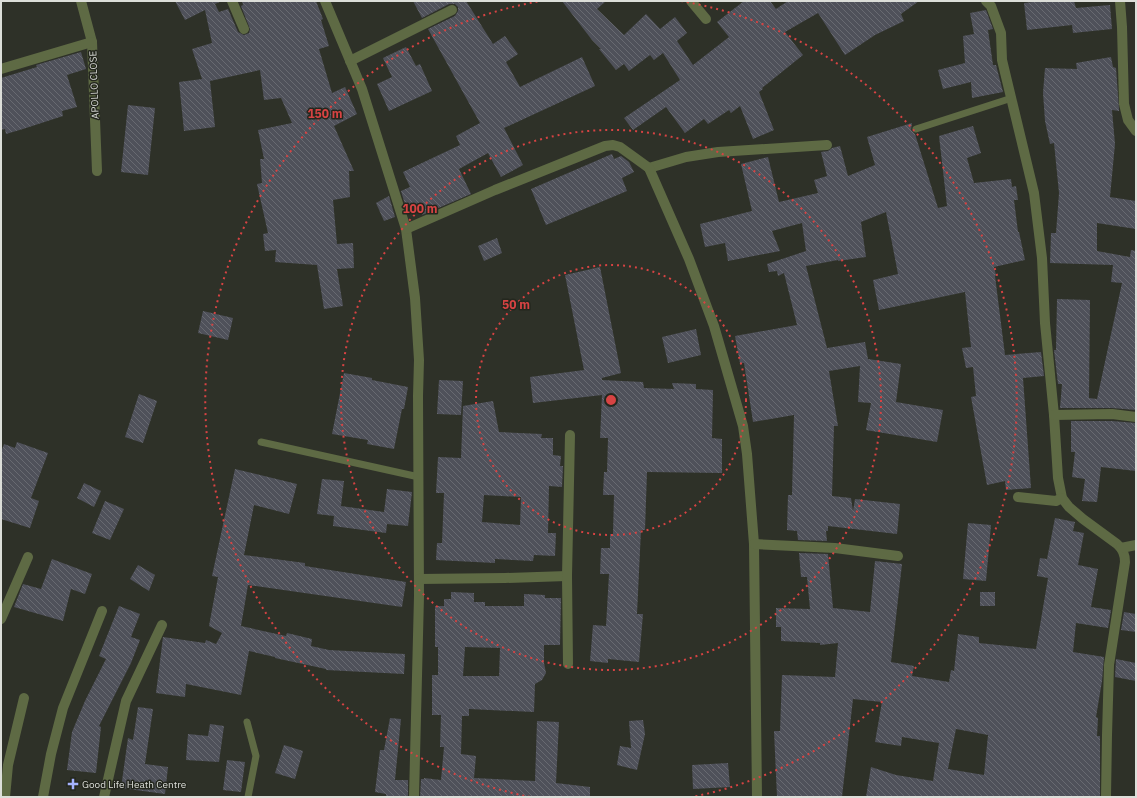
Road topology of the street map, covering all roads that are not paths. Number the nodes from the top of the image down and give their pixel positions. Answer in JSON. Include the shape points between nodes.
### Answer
{"nodes":[{"id":1,"x":81,"y":1,"type":"edge"},
{"id":2,"x":232,"y":1,"type":"edge"},
{"id":3,"x":326,"y":1,"type":"edge"},
{"id":4,"x":691,"y":1,"type":"edge"},
{"id":5,"x":986,"y":1,"type":"edge"},
{"id":6,"x":1120,"y":1,"type":"edge"},
{"id":7,"x":452,"y":10,"type":"dead end"},
{"id":8,"x":706,"y":19,"type":"dead end"},
{"id":9,"x":244,"y":29,"type":"dead end"},
{"id":10,"x":92,"y":42,"type":"junction"},
{"id":11,"x":350,"y":61,"type":"junction"},
{"id":12,"x":1,"y":69,"type":"edge"},
{"id":13,"x":1012,"y":98,"type":"junction"},
{"id":14,"x":916,"y":129,"type":"dead end"},
{"id":15,"x":1136,"y":131,"type":"edge"},
{"id":16,"x":826,"y":145,"type":"dead end"},
{"id":17,"x":649,"y":168,"type":"junction"},
{"id":18,"x":97,"y":171,"type":"dead end"},
{"id":19,"x":406,"y":229,"type":"junction"},
{"id":20,"x":1054,"y":415,"type":"junction"},
{"id":21,"x":1136,"y":418,"type":"edge"},
{"id":22,"x":570,"y":435,"type":"dead end"},
{"id":23,"x":261,"y":442,"type":"dead end"},
{"id":24,"x":419,"y":477,"type":"junction"},
{"id":25,"x":1018,"y":497,"type":"dead end"},
{"id":26,"x":1062,"y":498,"type":"junction"},
{"id":27,"x":754,"y":544,"type":"junction"},
{"id":28,"x":1136,"y":545,"type":"edge"},
{"id":29,"x":1121,"y":548,"type":"junction"},
{"id":30,"x":898,"y":556,"type":"dead end"},
{"id":31,"x":28,"y":557,"type":"dead end"},
{"id":32,"x":567,"y":576,"type":"junction"},
{"id":33,"x":419,"y":579,"type":"junction"},
{"id":34,"x":102,"y":611,"type":"dead end"},
{"id":35,"x":1,"y":619,"type":"edge"},
{"id":36,"x":162,"y":625,"type":"dead end"},
{"id":37,"x":568,"y":664,"type":"dead end"},
{"id":38,"x":24,"y":698,"type":"dead end"},
{"id":39,"x":247,"y":722,"type":"dead end"},
{"id":40,"x":5,"y":797,"type":"edge"},
{"id":41,"x":43,"y":797,"type":"edge"},
{"id":42,"x":104,"y":797,"type":"edge"},
{"id":43,"x":248,"y":797,"type":"edge"},
{"id":44,"x":414,"y":797,"type":"edge"},
{"id":45,"x":757,"y":797,"type":"edge"},
{"id":46,"x":1106,"y":797,"type":"edge"}],
"edges":[{"from":1,"to":10,"type":"street","name":"APOLLO CLOSE"},
{"from":2,"to":9,"type":"street"},
{"from":3,"to":11,"type":"street"},
{"from":4,"to":8,"type":"street"},
{"from":5,"to":13,"type":"street","via":[[991,6],[1001,34],[1002,60]]},
{"from":6,"to":15,"type":"street","via":[[1124,104],[1128,120]]},
{"from":7,"to":11,"type":"street"},
{"from":10,"to":12,"type":"street"},
{"from":10,"to":18,"type":"street","name":"APOLLO CLOSE"},
{"from":11,"to":19,"type":"street","via":[[362,89]]},
{"from":13,"to":14,"type":"lane"},
{"from":13,"to":20,"type":"street","via":[[1034,192],[1042,258]]},
{"from":16,"to":17,"type":"street","via":[[718,152],[686,157]]},
{"from":17,"to":19,"type":"street","via":[[620,147],[613,144],[605,146]]},
{"from":17,"to":27,"type":"street","via":[[714,326],[744,426]]},
{"from":19,"to":24,"type":"street","via":[[418,326]]},
{"from":20,"to":21,"type":"street","via":[[1112,414]]},
{"from":20,"to":26,"type":"street","via":[[1058,478]]},
{"from":22,"to":32,"type":"street"},
{"from":23,"to":24,"type":"lane"},
{"from":24,"to":33,"type":"street"},
{"from":25,"to":26,"type":"street","via":[[1056,501]]},
{"from":26,"to":29,"type":"street","via":[[1083,519]]},
{"from":27,"to":30,"type":"street","via":[[835,548]]},
{"from":27,"to":45,"type":"street"},
{"from":28,"to":29,"type":"street"},
{"from":29,"to":46,"type":"street","via":[[1126,562],[1109,665]]},
{"from":31,"to":35,"type":"street"},
{"from":32,"to":33,"type":"street"},
{"from":32,"to":37,"type":"street"},
{"from":33,"to":44,"type":"street"},
{"from":34,"to":41,"type":"street","via":[[63,708]]},
{"from":36,"to":42,"type":"street","via":[[126,701]]},
{"from":38,"to":40,"type":"street","via":[[8,765]]},
{"from":39,"to":43,"type":"lane","via":[[256,756]]}]}
